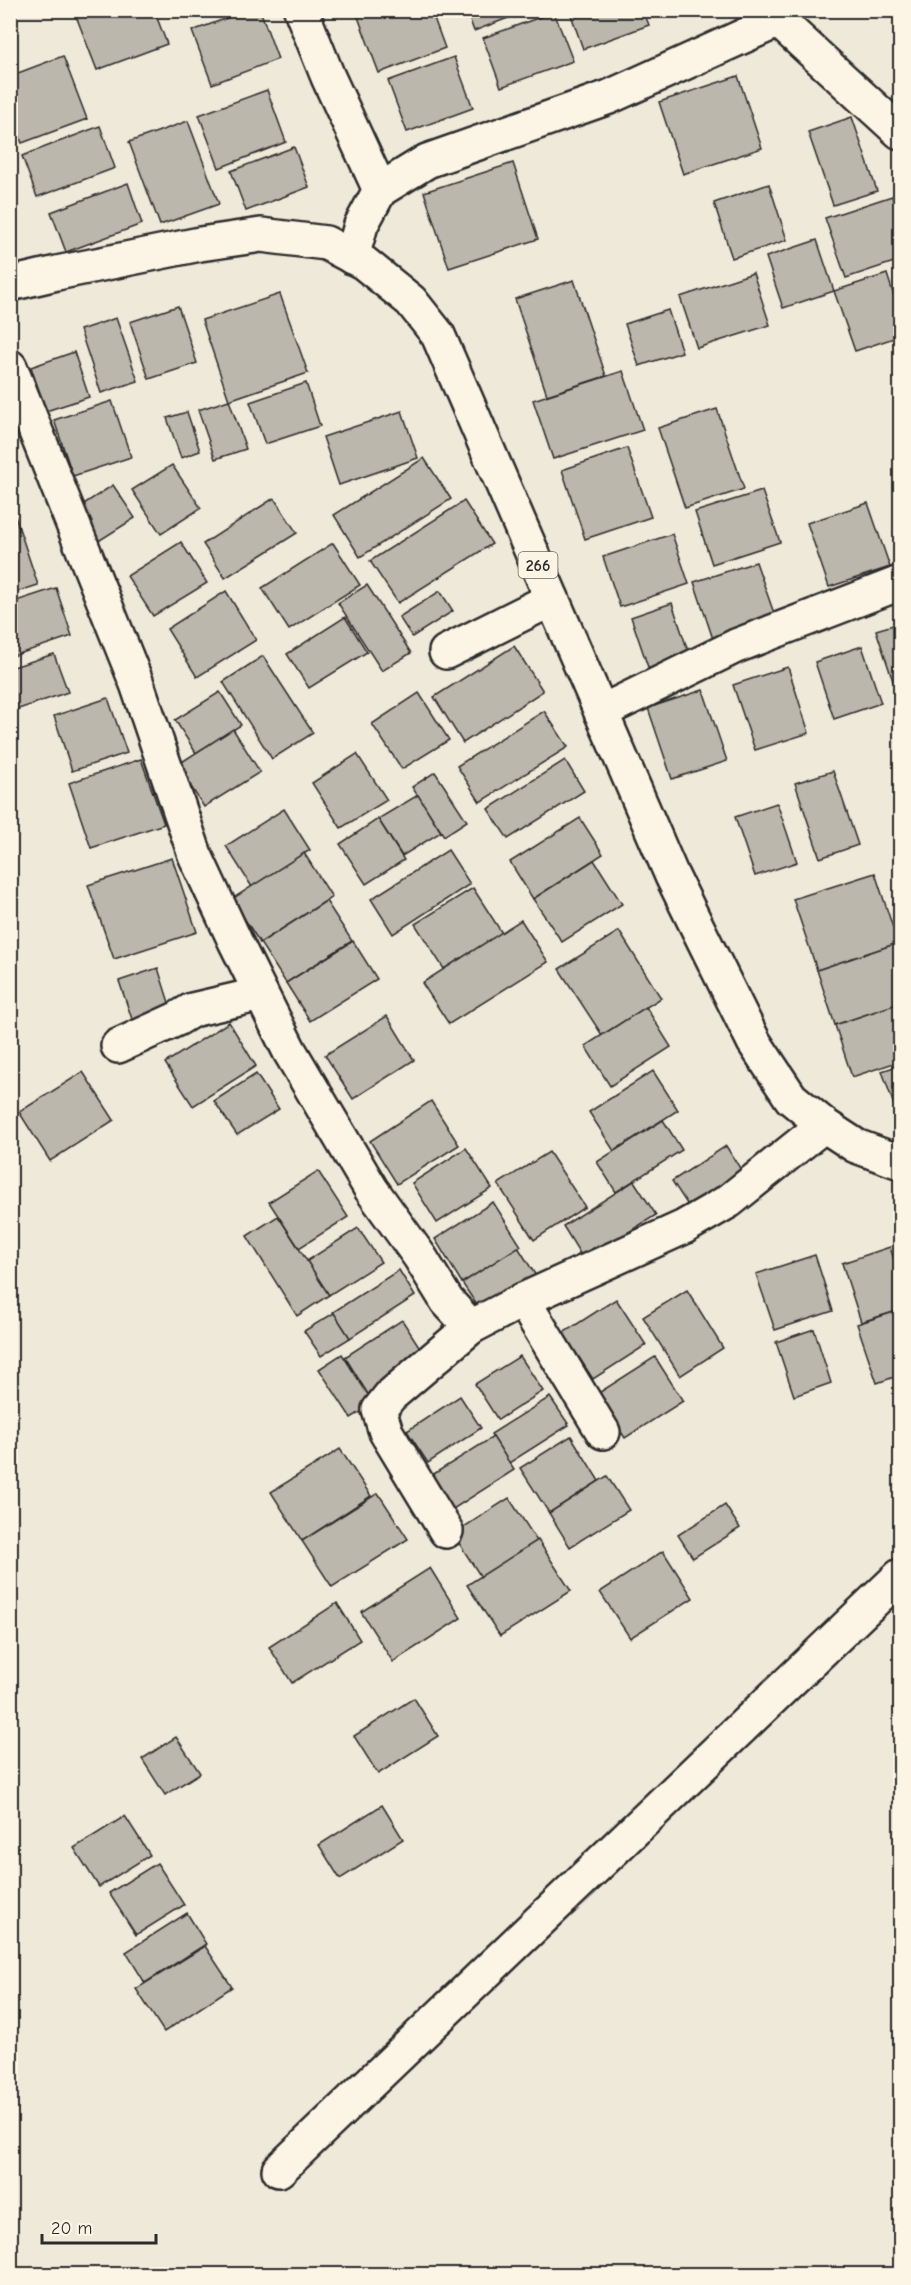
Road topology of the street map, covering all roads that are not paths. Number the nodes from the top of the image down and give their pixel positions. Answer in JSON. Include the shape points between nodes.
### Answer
{"nodes":[{"id":1,"x":301,"y":10,"type":"edge"},
{"id":2,"x":773,"y":15,"type":"edge"},
{"id":3,"x":900,"y":132,"type":"edge"},
{"id":4,"x":380,"y":190,"type":"junction"},
{"id":5,"x":352,"y":257,"type":"junction"},
{"id":6,"x":10,"y":284,"type":"edge"},
{"id":7,"x":10,"y":367,"type":"edge"},
{"id":8,"x":900,"y":583,"type":"edge"},
{"id":9,"x":552,"y":599,"type":"junction"},
{"id":10,"x":446,"y":652,"type":"dead end"},
{"id":11,"x":601,"y":712,"type":"junction"},
{"id":12,"x":261,"y":994,"type":"junction"},
{"id":13,"x":118,"y":1046,"type":"dead end"},
{"id":14,"x":824,"y":1125,"type":"junction"},
{"id":15,"x":900,"y":1162,"type":"edge"},
{"id":16,"x":523,"y":1300,"type":"junction"},
{"id":17,"x":471,"y":1327,"type":"junction"},
{"id":18,"x":603,"y":1432,"type":"dead end"},
{"id":19,"x":446,"y":1531,"type":"dead end"},
{"id":20,"x":900,"y":1575,"type":"edge"},
{"id":21,"x":279,"y":2170,"type":"dead end"}],
"edges":[{"from":1,"to":4,"type":"street"},
{"from":2,"to":3,"type":"street"},
{"from":2,"to":4,"type":"street","via":[[609,97],[428,161]]},
{"from":4,"to":5,"type":"street","via":[[361,225]]},
{"from":5,"to":6,"type":"street","number":"266","via":[[326,243],[261,235]]},
{"from":5,"to":9,"type":"street","number":"266","via":[[411,301],[438,335]]},
{"from":7,"to":12,"type":"street","via":[[137,684],[195,855]]},
{"from":8,"to":11,"type":"street","via":[[736,645]]},
{"from":9,"to":10,"type":"street"},
{"from":9,"to":11,"type":"street","number":"266"},
{"from":11,"to":14,"type":"street","number":"266","via":[[672,876],[754,1042],[791,1098]]},
{"from":12,"to":13,"type":"street","via":[[192,1010]]},
{"from":12,"to":17,"type":"street","via":[[289,1050],[371,1189],[447,1301]]},
{"from":14,"to":15,"type":"street","number":"266","via":[[856,1146]]},
{"from":14,"to":16,"type":"street","via":[[729,1201],[684,1227]]},
{"from":16,"to":17,"type":"street"},
{"from":16,"to":18,"type":"street"},
{"from":17,"to":19,"type":"street","via":[[390,1396],[380,1410],[387,1432]]},
{"from":20,"to":21,"type":"street"}]}
